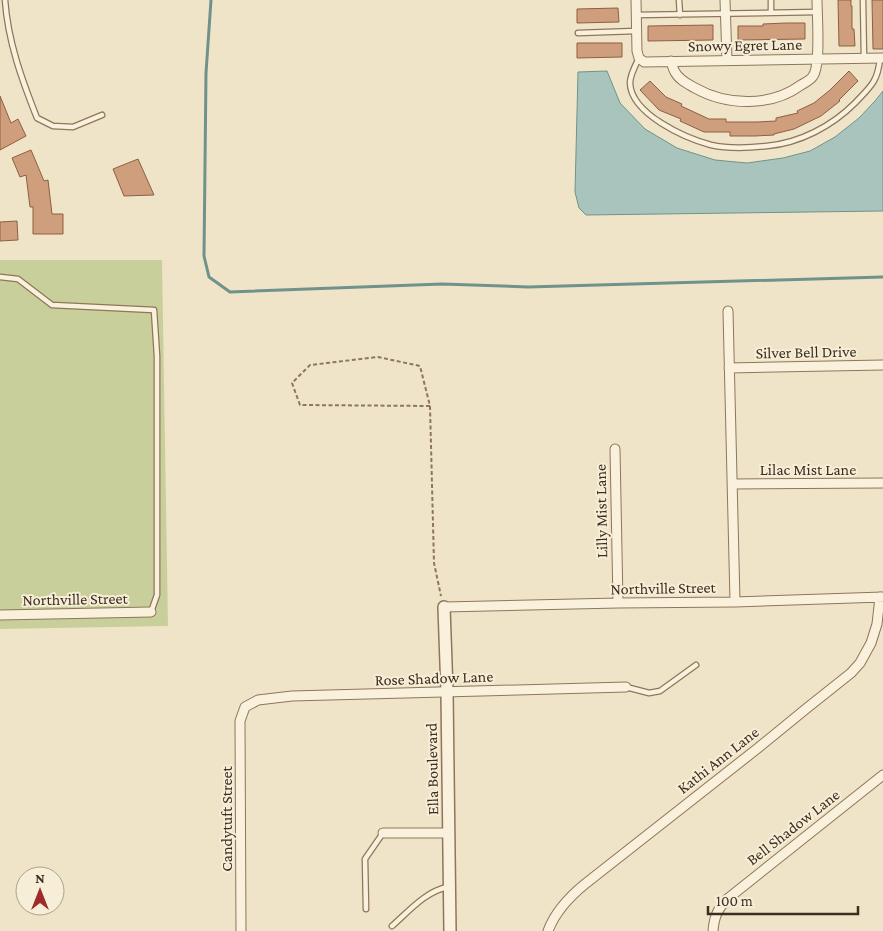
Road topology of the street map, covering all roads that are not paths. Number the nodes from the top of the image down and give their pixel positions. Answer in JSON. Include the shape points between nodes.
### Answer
{"nodes":[{"id":1,"x":5,"y":0,"type":"edge"},
{"id":2,"x":636,"y":0,"type":"edge"},
{"id":3,"x":679,"y":0,"type":"edge"},
{"id":4,"x":725,"y":0,"type":"edge"},
{"id":5,"x":771,"y":0,"type":"edge"},
{"id":6,"x":817,"y":0,"type":"edge"},
{"id":7,"x":863,"y":0,"type":"edge"},
{"id":8,"x":817,"y":12,"type":"junction"},
{"id":9,"x":771,"y":13,"type":"junction"},
{"id":10,"x":726,"y":14,"type":"junction"},
{"id":11,"x":636,"y":15,"type":"junction"},
{"id":12,"x":680,"y":15,"type":"junction"},
{"id":13,"x":636,"y":32,"type":"junction"},
{"id":14,"x":578,"y":33,"type":"dead end"},
{"id":15,"x":639,"y":58,"type":"junction"},
{"id":16,"x":881,"y":58,"type":"edge"},
{"id":17,"x":864,"y":59,"type":"junction"},
{"id":18,"x":726,"y":60,"type":"junction"},
{"id":19,"x":818,"y":60,"type":"junction"},
{"id":20,"x":671,"y":61,"type":"junction"},
{"id":21,"x":102,"y":115,"type":"dead end"},
{"id":22,"x":0,"y":277,"type":"edge"},
{"id":23,"x":728,"y":311,"type":"dead end"},
{"id":24,"x":883,"y":365,"type":"edge"},
{"id":25,"x":729,"y":368,"type":"junction"},
{"id":26,"x":615,"y":448,"type":"dead end"},
{"id":27,"x":732,"y":484,"type":"junction"},
{"id":28,"x":883,"y":484,"type":"edge"},
{"id":29,"x":882,"y":597,"type":"edge"},
{"id":30,"x":735,"y":602,"type":"junction"},
{"id":31,"x":618,"y":603,"type":"junction"},
{"id":32,"x":444,"y":607,"type":"joint"},
{"id":33,"x":151,"y":612,"type":"joint"},
{"id":34,"x":0,"y":615,"type":"edge"},
{"id":35,"x":696,"y":664,"type":"dead end"},
{"id":36,"x":626,"y":687,"type":"joint"},
{"id":37,"x":447,"y":692,"type":"junction"},
{"id":38,"x":245,"y":707,"type":"joint"},
{"id":39,"x":883,"y":775,"type":"edge"},
{"id":40,"x":383,"y":833,"type":"joint"},
{"id":41,"x":449,"y":833,"type":"junction"},
{"id":42,"x":450,"y":887,"type":"junction"},
{"id":43,"x":366,"y":909,"type":"dead end"},
{"id":44,"x":392,"y":926,"type":"dead end"},
{"id":45,"x":241,"y":931,"type":"edge"},
{"id":46,"x":450,"y":931,"type":"edge"},
{"id":47,"x":548,"y":931,"type":"edge"},
{"id":48,"x":714,"y":931,"type":"edge"}],
"edges":[{"from":1,"to":21,"type":"lane","via":[[11,41],[37,118],[53,126],[73,127]]},
{"from":2,"to":11,"type":"street"},
{"from":3,"to":12,"type":"lane"},
{"from":4,"to":10,"type":"street"},
{"from":5,"to":9,"type":"lane"},
{"from":6,"to":8,"type":"street"},
{"from":7,"to":17,"type":"lane"},
{"from":8,"to":9,"type":"lane"},
{"from":8,"to":19,"type":"street"},
{"from":9,"to":10,"type":"lane"},
{"from":10,"to":12,"type":"lane"},
{"from":10,"to":18,"type":"street"},
{"from":11,"to":12,"type":"lane"},
{"from":11,"to":13,"type":"street"},
{"from":13,"to":14,"type":"lane"},
{"from":13,"to":15,"type":"street"},
{"from":15,"to":16,"type":"lane","via":[[630,83],[632,93],[642,108],[675,132],[711,145],[735,148],[769,146],[799,139],[827,125],[870,87],[879,72]]},
{"from":15,"to":20,"type":"street","name":"Snowy Egret Lane","via":[[644,62]]},
{"from":16,"to":17,"type":"street","name":"Snowy Egret Lane"},
{"from":17,"to":19,"type":"street","name":"Snowy Egret Lane"},
{"from":18,"to":19,"type":"street","name":"Snowy Egret Lane"},
{"from":18,"to":20,"type":"street","name":"Snowy Egret Lane"},
{"from":19,"to":20,"type":"street","name":"Snowy Egret Lane","via":[[814,76],[792,92],[750,102],[727,100],[703,92],[675,73]]},
{"from":22,"to":33,"type":"lane","via":[[18,279],[52,304],[154,310],[157,595]]},
{"from":23,"to":25,"type":"street"},
{"from":24,"to":25,"type":"street","name":"Silver Bell Drive"},
{"from":25,"to":27,"type":"street"},
{"from":26,"to":31,"type":"street","name":"Lilly Mist Lane"},
{"from":27,"to":28,"type":"street","name":"Lilac Mist Lane"},
{"from":27,"to":30,"type":"street"},
{"from":29,"to":30,"type":"street","name":"Northville Street"},
{"from":29,"to":47,"type":"street","name":"Kathi Ann Lane","via":[[871,643],[851,673],[585,884],[564,903]]},
{"from":30,"to":31,"type":"street","name":"Northville Street"},
{"from":31,"to":32,"type":"street","name":"Northville Street"},
{"from":32,"to":37,"type":"street","name":"Ella Boulevard"},
{"from":33,"to":34,"type":"street","name":"Northville Street"},
{"from":35,"to":36,"type":"lane","via":[[660,691],[649,693]]},
{"from":36,"to":37,"type":"street","name":"Rose Shadow Lane"},
{"from":37,"to":38,"type":"street","name":"Rose Shadow Lane","via":[[270,697]]},
{"from":37,"to":41,"type":"street","name":"Ella Boulevard"},
{"from":38,"to":45,"type":"street","name":"Candytuft Street","via":[[240,721]]},
{"from":39,"to":48,"type":"street","name":"Bell Shadow Lane","via":[[726,900],[714,920]]},
{"from":40,"to":41,"type":"street"},
{"from":40,"to":43,"type":"lane","via":[[365,859]]},
{"from":41,"to":42,"type":"street","name":"Ella Boulevard"},
{"from":42,"to":44,"type":"lane","via":[[430,894]]},
{"from":42,"to":46,"type":"street","name":"Ella Boulevard"}]}
